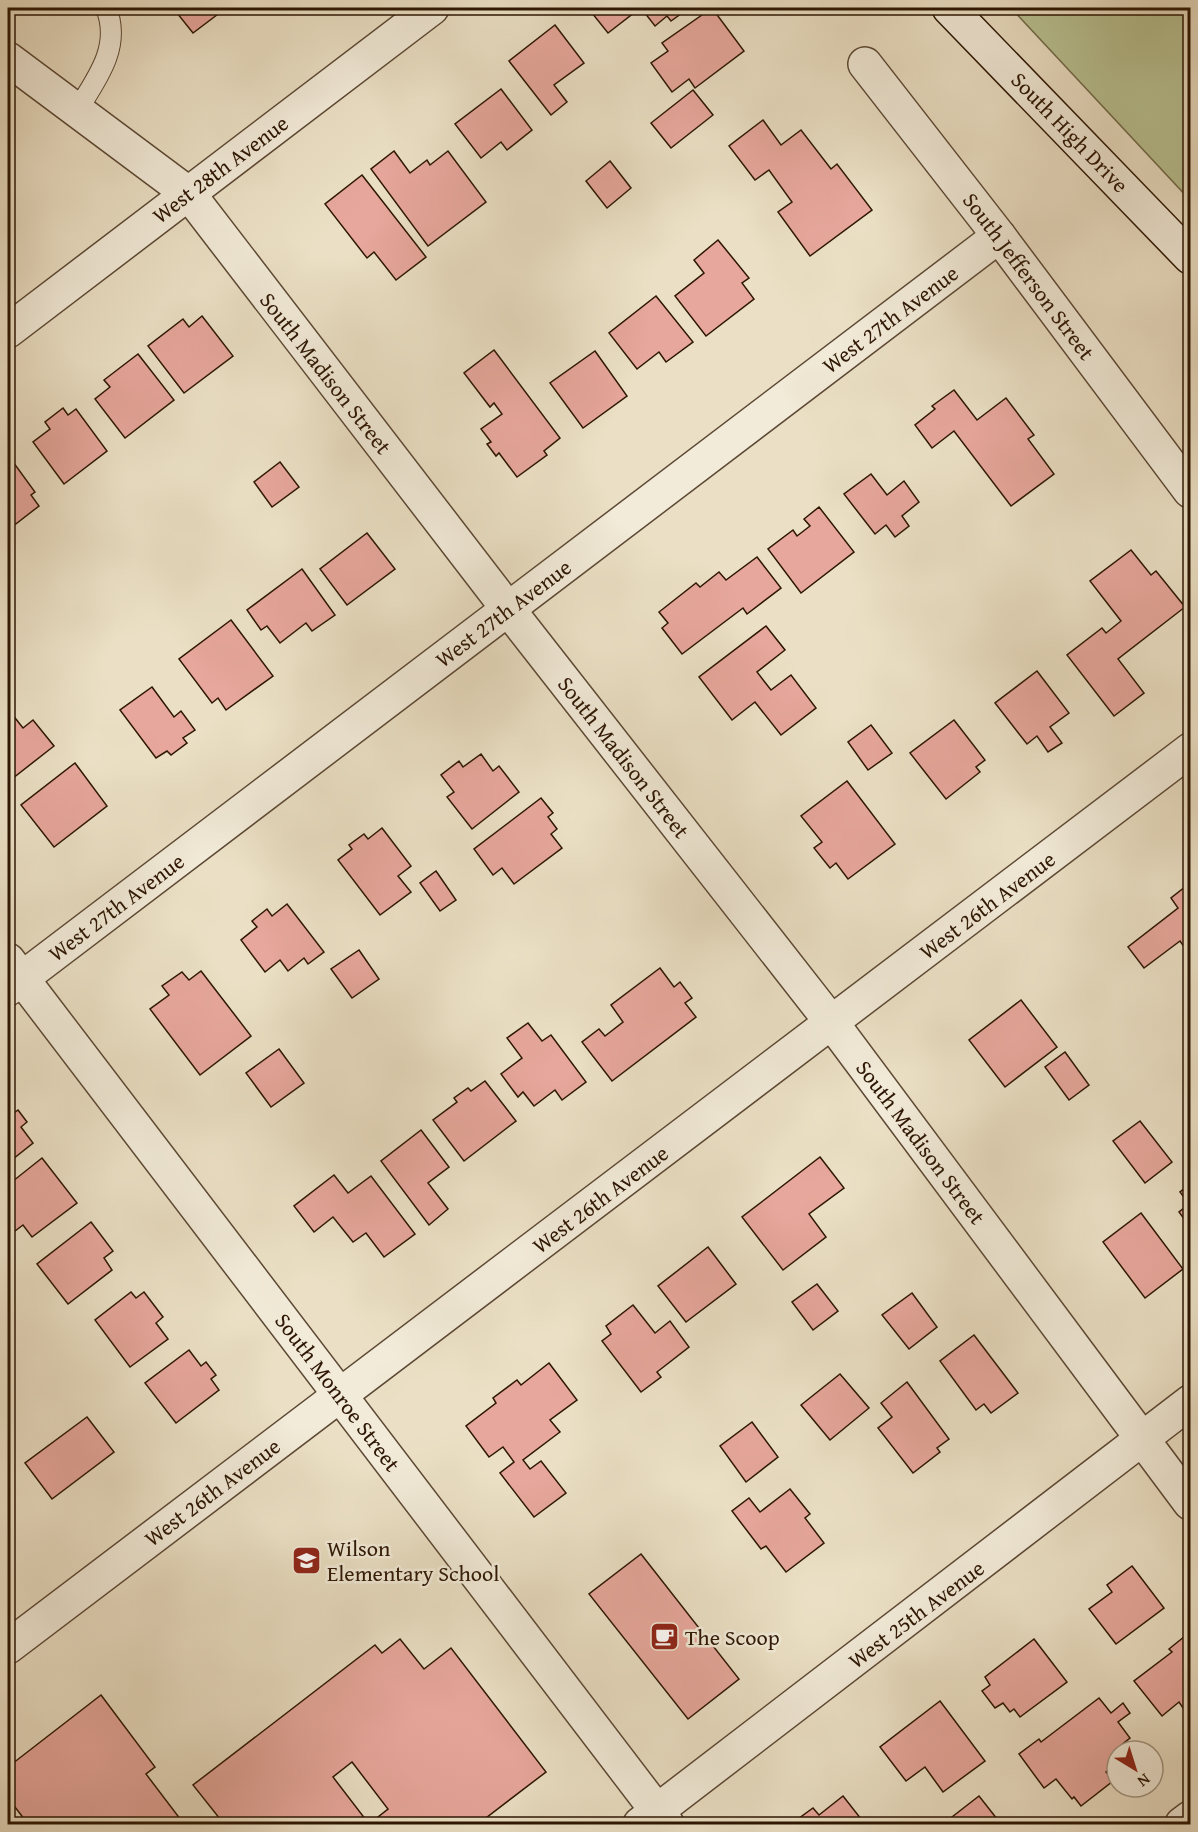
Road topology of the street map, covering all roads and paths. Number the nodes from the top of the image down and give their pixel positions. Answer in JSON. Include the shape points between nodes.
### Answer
{"nodes":[{"id":1,"x":106,"y":8,"type":"edge"},
{"id":2,"x":432,"y":8,"type":"edge"},
{"id":3,"x":949,"y":8,"type":"edge"},
{"id":4,"x":8,"y":59,"type":"edge"},
{"id":5,"x":865,"y":64,"type":"dead end"},
{"id":6,"x":76,"y":112,"type":"junction"},
{"id":7,"x":189,"y":194,"type":"junction"},
{"id":8,"x":999,"y":236,"type":"junction"},
{"id":9,"x":1191,"y":257,"type":"edge"},
{"id":10,"x":8,"y":331,"type":"edge"},
{"id":11,"x":1191,"y":491,"type":"edge"},
{"id":12,"x":508,"y":609,"type":"junction"},
{"id":13,"x":1191,"y":750,"type":"edge"},
{"id":14,"x":12,"y":976,"type":"edge"},
{"id":15,"x":832,"y":1023,"type":"junction"},
{"id":16,"x":340,"y":1395,"type":"junction"},
{"id":17,"x":1191,"y":1402,"type":"edge"},
{"id":18,"x":1144,"y":1439,"type":"junction"},
{"id":19,"x":1191,"y":1503,"type":"edge"},
{"id":20,"x":8,"y":1647,"type":"edge"},
{"id":21,"x":1191,"y":1818,"type":"edge"},
{"id":22,"x":655,"y":1820,"type":"edge"},
{"id":23,"x":1182,"y":1824,"type":"edge"}],
"edges":[{"from":1,"to":6,"type":"lane","via":[[112,30],[106,62]]},
{"from":2,"to":7,"type":"street","name":"West 28th Avenue"},
{"from":3,"to":9,"type":"street","name":"South High Drive"},
{"from":4,"to":6,"type":"street","name":"South Madison Street"},
{"from":5,"to":8,"type":"street","name":"South Jefferson Street"},
{"from":6,"to":7,"type":"street","name":"South Madison Street"},
{"from":7,"to":10,"type":"street","name":"West 28th Avenue"},
{"from":7,"to":12,"type":"street","name":"South Madison Street"},
{"from":8,"to":11,"type":"street","name":"South Jefferson Street"},
{"from":8,"to":12,"type":"street","name":"West 27th Avenue"},
{"from":12,"to":14,"type":"street","name":"West 27th Avenue"},
{"from":12,"to":15,"type":"street","name":"South Madison Street"},
{"from":13,"to":15,"type":"street","name":"West 26th Avenue"},
{"from":14,"to":16,"type":"street","name":"South Monroe Street"},
{"from":15,"to":16,"type":"street","name":"West 26th Avenue"},
{"from":15,"to":18,"type":"street","name":"South Madison Street"},
{"from":16,"to":20,"type":"street","name":"West 26th Avenue"},
{"from":16,"to":22,"type":"street","name":"South Monroe Street"},
{"from":17,"to":18,"type":"street","name":"West 25th Avenue"},
{"from":18,"to":19,"type":"street","name":"South Madison Street"},
{"from":18,"to":22,"type":"street","name":"West 25th Avenue"},
{"from":21,"to":23,"type":"street"}]}
